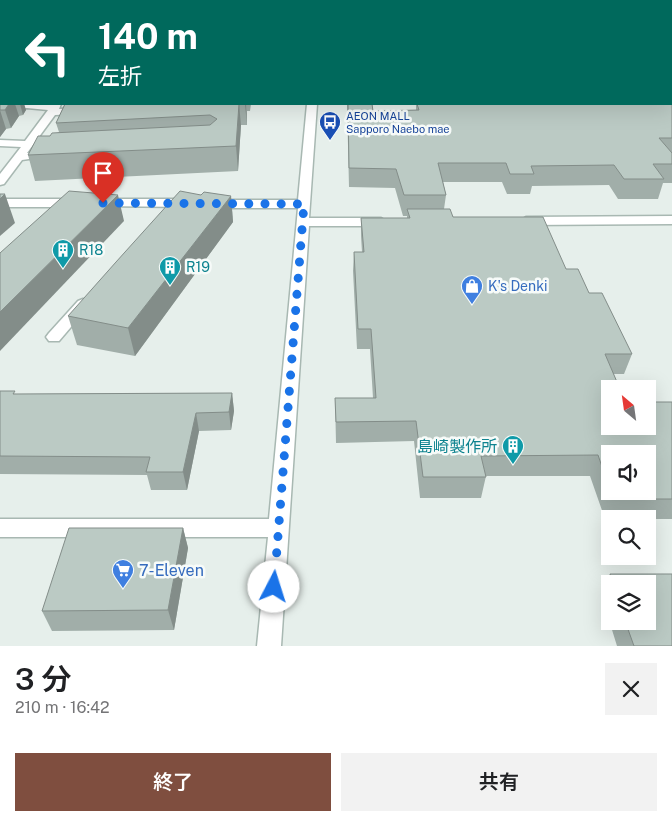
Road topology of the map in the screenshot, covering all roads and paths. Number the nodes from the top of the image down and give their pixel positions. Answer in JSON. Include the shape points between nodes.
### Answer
{"nodes":[{"id":1,"x":312,"y":105,"type":"edge"},
{"id":2,"x":0,"y":107,"type":"edge"},
{"id":3,"x":55,"y":108,"type":"edge"},
{"id":4,"x":89,"y":110,"type":"edge"},
{"id":5,"x":0,"y":143,"type":"edge"},
{"id":6,"x":28,"y":144,"type":"junction"},
{"id":7,"x":61,"y":152,"type":"edge"},
{"id":8,"x":18,"y":157,"type":"junction"},
{"id":9,"x":0,"y":182,"type":"edge"},
{"id":10,"x":0,"y":203,"type":"edge"},
{"id":11,"x":68,"y":203,"type":"junction"},
{"id":12,"x":172,"y":204,"type":"junction"},
{"id":13,"x":304,"y":204,"type":"junction"},
{"id":14,"x":54,"y":215,"type":"edge"},
{"id":15,"x":159,"y":218,"type":"edge"},
{"id":16,"x":672,"y":220,"type":"edge"},
{"id":17,"x":516,"y":221,"type":"edge"},
{"id":18,"x":303,"y":222,"type":"junction"},
{"id":19,"x":390,"y":222,"type":"edge"},
{"id":20,"x":93,"y":292,"type":"edge"},
{"id":21,"x":54,"y":337,"type":"dead end"},
{"id":22,"x":0,"y":528,"type":"edge"},
{"id":23,"x":278,"y":528,"type":"junction"},
{"id":24,"x":269,"y":646,"type":"edge"}],
"edges":[{"from":1,"to":13,"type":"street"},
{"from":2,"to":3,"type":"street"},
{"from":3,"to":4,"type":"street"},
{"from":3,"to":6,"type":"street"},
{"from":5,"to":6,"type":"street"},
{"from":6,"to":8,"type":"street"},
{"from":7,"to":8,"type":"street"},
{"from":8,"to":9,"type":"street"},
{"from":10,"to":11,"type":"street"},
{"from":11,"to":12,"type":"street"},
{"from":11,"to":14,"type":"street"},
{"from":12,"to":13,"type":"street"},
{"from":12,"to":15,"type":"street"},
{"from":13,"to":18,"type":"street"},
{"from":16,"to":17,"type":"street"},
{"from":18,"to":19,"type":"street"},
{"from":18,"to":23,"type":"street"},
{"from":20,"to":21,"type":"street"},
{"from":22,"to":23,"type":"street"},
{"from":23,"to":24,"type":"street"}]}
